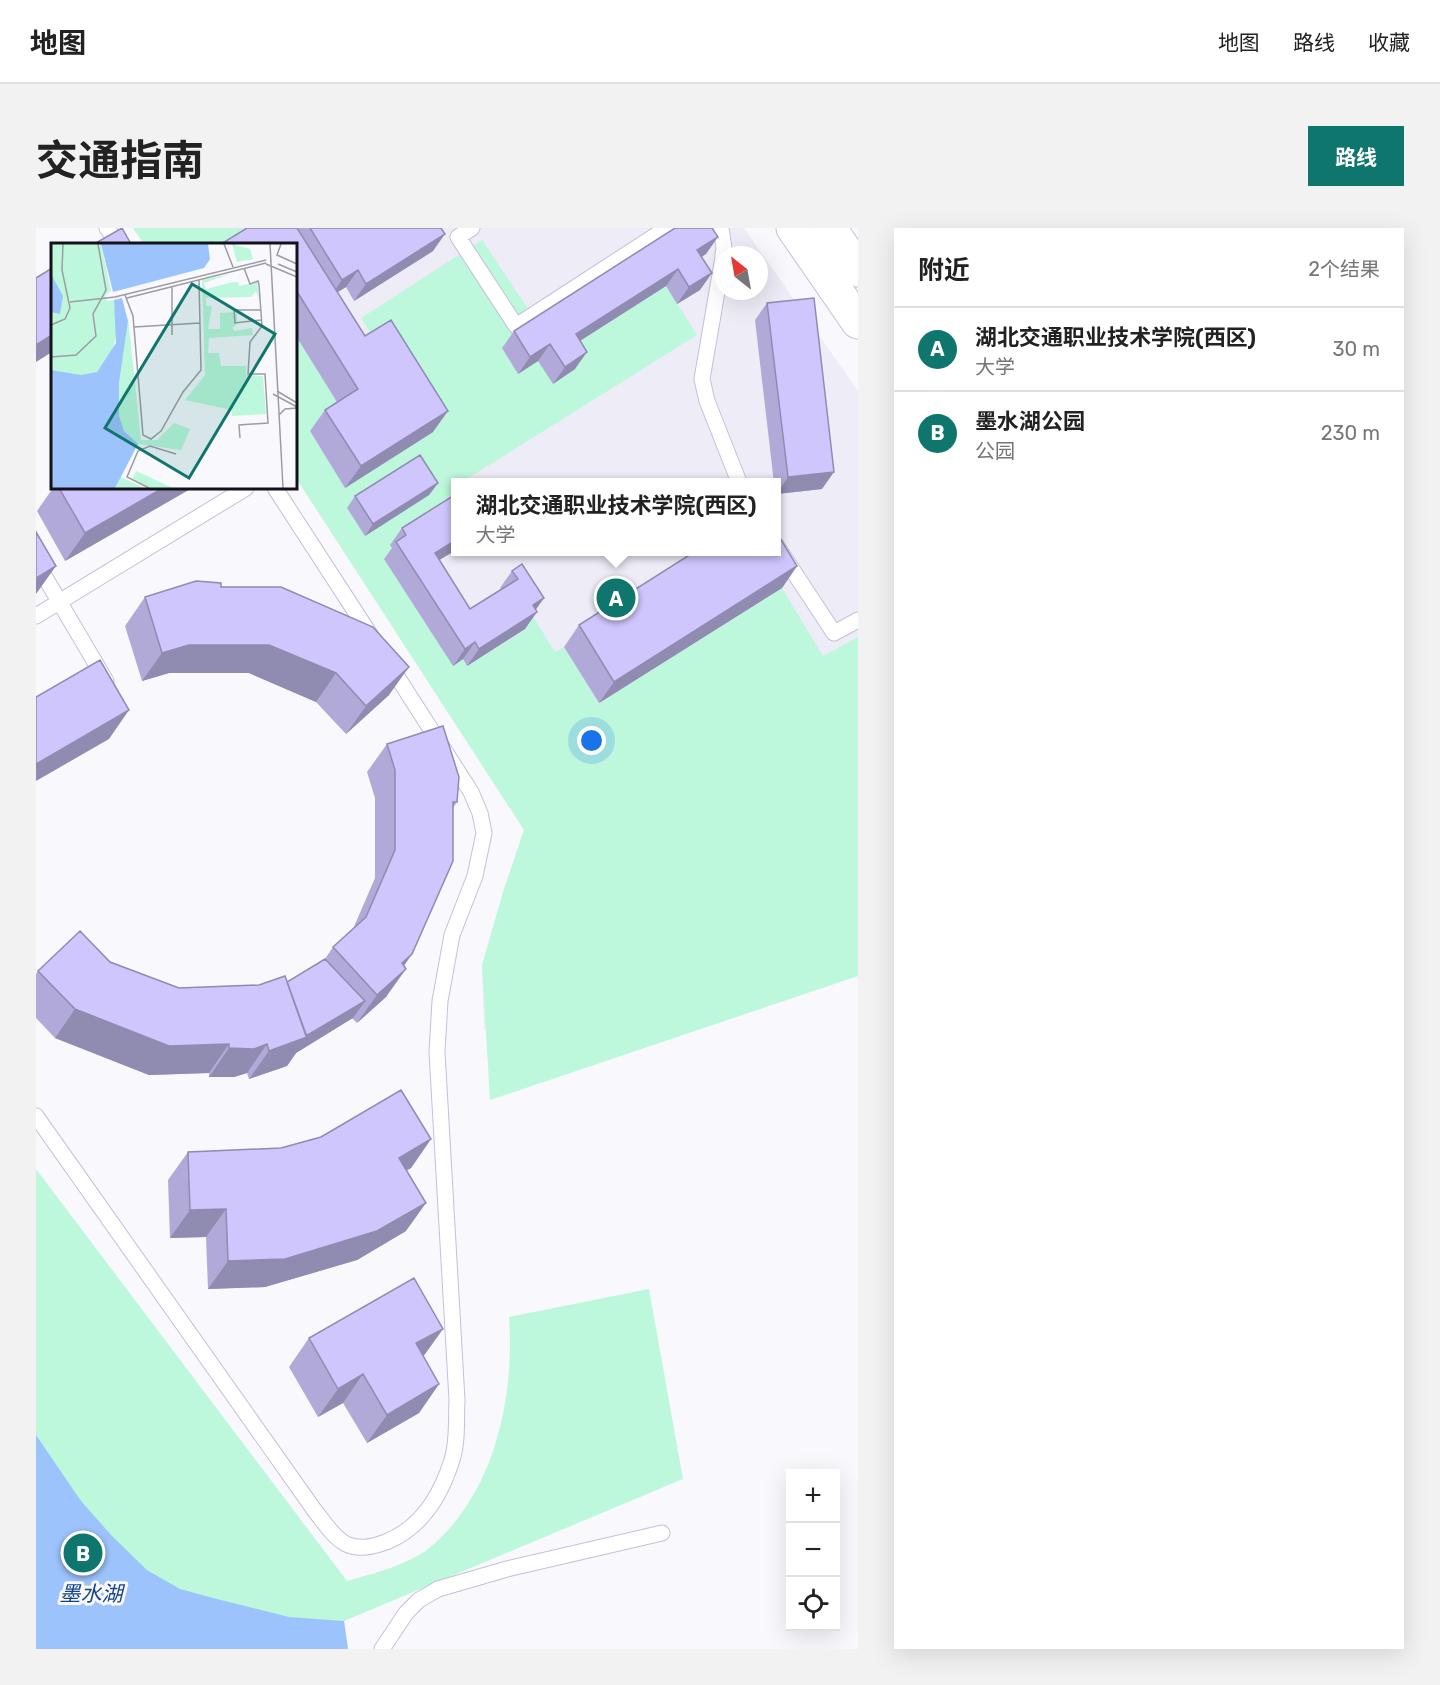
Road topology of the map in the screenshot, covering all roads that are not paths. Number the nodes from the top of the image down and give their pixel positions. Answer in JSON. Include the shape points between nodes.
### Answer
{"nodes":[{"id":1,"x":108,"y":228,"type":"edge"},
{"id":2,"x":472,"y":228,"type":"edge"},
{"id":3,"x":667,"y":228,"type":"edge"},
{"id":4,"x":721,"y":228,"type":"edge"},
{"id":5,"x":793,"y":228,"type":"edge"},
{"id":6,"x":830,"y":228,"type":"edge"},
{"id":7,"x":117,"y":243,"type":"edge"},
{"id":8,"x":724,"y":246,"type":"edge"},
{"id":9,"x":858,"y":270,"type":"edge"},
{"id":10,"x":715,"y":300,"type":"edge"},
{"id":11,"x":858,"y":322,"type":"edge"},
{"id":12,"x":737,"y":478,"type":"edge"},
{"id":13,"x":244,"y":489,"type":"edge"},
{"id":14,"x":276,"y":489,"type":"edge"},
{"id":15,"x":781,"y":550,"type":"edge"},
{"id":16,"x":36,"y":562,"type":"edge"},
{"id":17,"x":59,"y":601,"type":"junction"},
{"id":18,"x":36,"y":616,"type":"edge"},
{"id":19,"x":858,"y":620,"type":"edge"},
{"id":20,"x":111,"y":689,"type":"edge"},
{"id":21,"x":36,"y":1116,"type":"edge"},
{"id":22,"x":662,"y":1533,"type":"dead end"},
{"id":23,"x":382,"y":1649,"type":"edge"}],
"edges":[{"from":1,"to":7,"type":"lane"},
{"from":2,"to":3,"type":"lane","via":[[458,237],[516,326]]},
{"from":4,"to":8,"type":"lane"},
{"from":5,"to":11,"type":"main road"},
{"from":6,"to":9,"type":"main road"},
{"from":10,"to":12,"type":"lane","via":[[702,379]]},
{"from":13,"to":17,"type":"lane"},
{"from":14,"to":21,"type":"lane","via":[[471,792],[484,833],[475,876],[452,935],[440,1001],[438,1042],[456,1431],[453,1458],[440,1489],[411,1529],[375,1546],[358,1548],[334,1535]]},
{"from":15,"to":19,"type":"lane","via":[[834,633]]},
{"from":16,"to":17,"type":"lane"},
{"from":17,"to":18,"type":"lane"},
{"from":17,"to":20,"type":"lane"},
{"from":22,"to":23,"type":"lane","via":[[438,1589],[406,1613]]}]}
